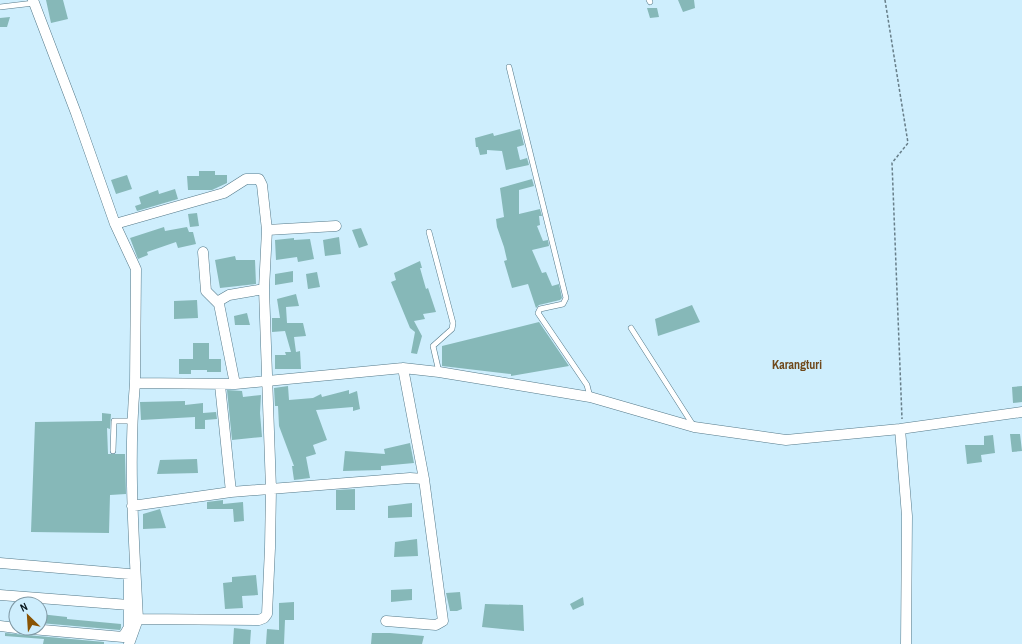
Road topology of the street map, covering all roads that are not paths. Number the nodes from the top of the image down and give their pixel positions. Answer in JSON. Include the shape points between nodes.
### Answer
{"nodes":[{"id":1,"x":34,"y":1,"type":"edge"},
{"id":2,"x":0,"y":7,"type":"edge"},
{"id":3,"x":509,"y":67,"type":"dead end"},
{"id":4,"x":115,"y":224,"type":"junction"},
{"id":5,"x":336,"y":226,"type":"dead end"},
{"id":6,"x":267,"y":230,"type":"junction"},
{"id":7,"x":429,"y":232,"type":"dead end"},
{"id":8,"x":203,"y":252,"type":"dead end"},
{"id":9,"x":264,"y":289,"type":"junction"},
{"id":10,"x":217,"y":302,"type":"junction"},
{"id":11,"x":631,"y":328,"type":"dead end"},
{"id":12,"x":403,"y":368,"type":"junction"},
{"id":13,"x":439,"y":372,"type":"junction"},
{"id":14,"x":267,"y":381,"type":"junction"},
{"id":15,"x":135,"y":383,"type":"junction"},
{"id":16,"x":220,"y":384,"type":"junction"},
{"id":17,"x":235,"y":384,"type":"junction"},
{"id":18,"x":590,"y":397,"type":"junction"},
{"id":19,"x":1022,"y":412,"type":"edge"},
{"id":20,"x":132,"y":421,"type":"junction"},
{"id":21,"x":694,"y":427,"type":"junction"},
{"id":22,"x":902,"y":429,"type":"junction"},
{"id":23,"x":113,"y":451,"type":"dead end"},
{"id":24,"x":424,"y":479,"type":"junction"},
{"id":25,"x":271,"y":489,"type":"junction"},
{"id":26,"x":231,"y":492,"type":"junction"},
{"id":27,"x":132,"y":506,"type":"junction"},
{"id":28,"x":0,"y":563,"type":"edge"},
{"id":29,"x":0,"y":595,"type":"edge"},
{"id":30,"x":129,"y":605,"type":"junction"},
{"id":31,"x":386,"y":621,"type":"dead end"},
{"id":32,"x":134,"y":625,"type":"junction"},
{"id":33,"x":48,"y":630,"type":"edge"},
{"id":34,"x":129,"y":644,"type":"edge"},
{"id":35,"x":906,"y":644,"type":"edge"}],
"edges":[{"from":1,"to":2,"type":"lane"},
{"from":1,"to":4,"type":"street"},
{"from":3,"to":18,"type":"lane","via":[[566,298],[563,304],[540,309],[538,313],[587,385]]},
{"from":4,"to":6,"type":"street","via":[[224,193],[250,178],[259,179],[262,185]]},
{"from":4,"to":15,"type":"street","via":[[136,269]]},
{"from":5,"to":6,"type":"street"},
{"from":6,"to":9,"type":"street"},
{"from":7,"to":13,"type":"lane","via":[[453,323],[452,328],[434,344]]},
{"from":8,"to":10,"type":"street","via":[[206,291]]},
{"from":9,"to":10,"type":"street","via":[[229,295]]},
{"from":9,"to":14,"type":"street"},
{"from":10,"to":17,"type":"street"},
{"from":11,"to":21,"type":"lane"},
{"from":12,"to":13,"type":"street"},
{"from":12,"to":14,"type":"street"},
{"from":12,"to":24,"type":"street"},
{"from":13,"to":18,"type":"street"},
{"from":14,"to":17,"type":"street"},
{"from":14,"to":25,"type":"street"},
{"from":15,"to":16,"type":"street"},
{"from":15,"to":20,"type":"street"},
{"from":16,"to":17,"type":"street"},
{"from":16,"to":26,"type":"street"},
{"from":18,"to":21,"type":"street"},
{"from":19,"to":22,"type":"street"},
{"from":20,"to":23,"type":"lane","via":[[114,421]]},
{"from":20,"to":27,"type":"street"},
{"from":21,"to":22,"type":"street","via":[[786,440]]},
{"from":22,"to":35,"type":"street","via":[[907,516]]},
{"from":24,"to":25,"type":"street"},
{"from":24,"to":31,"type":"street","via":[[444,619],[436,624]]},
{"from":25,"to":26,"type":"street"},
{"from":25,"to":32,"type":"street","via":[[270,563],[264,618]]},
{"from":26,"to":27,"type":"street"},
{"from":27,"to":32,"type":"street"},
{"from":28,"to":30,"type":"street","via":[[129,574]]},
{"from":29,"to":30,"type":"street"},
{"from":30,"to":32,"type":"street"},
{"from":32,"to":33,"type":"street","via":[[123,637]]},
{"from":32,"to":34,"type":"street"}]}
